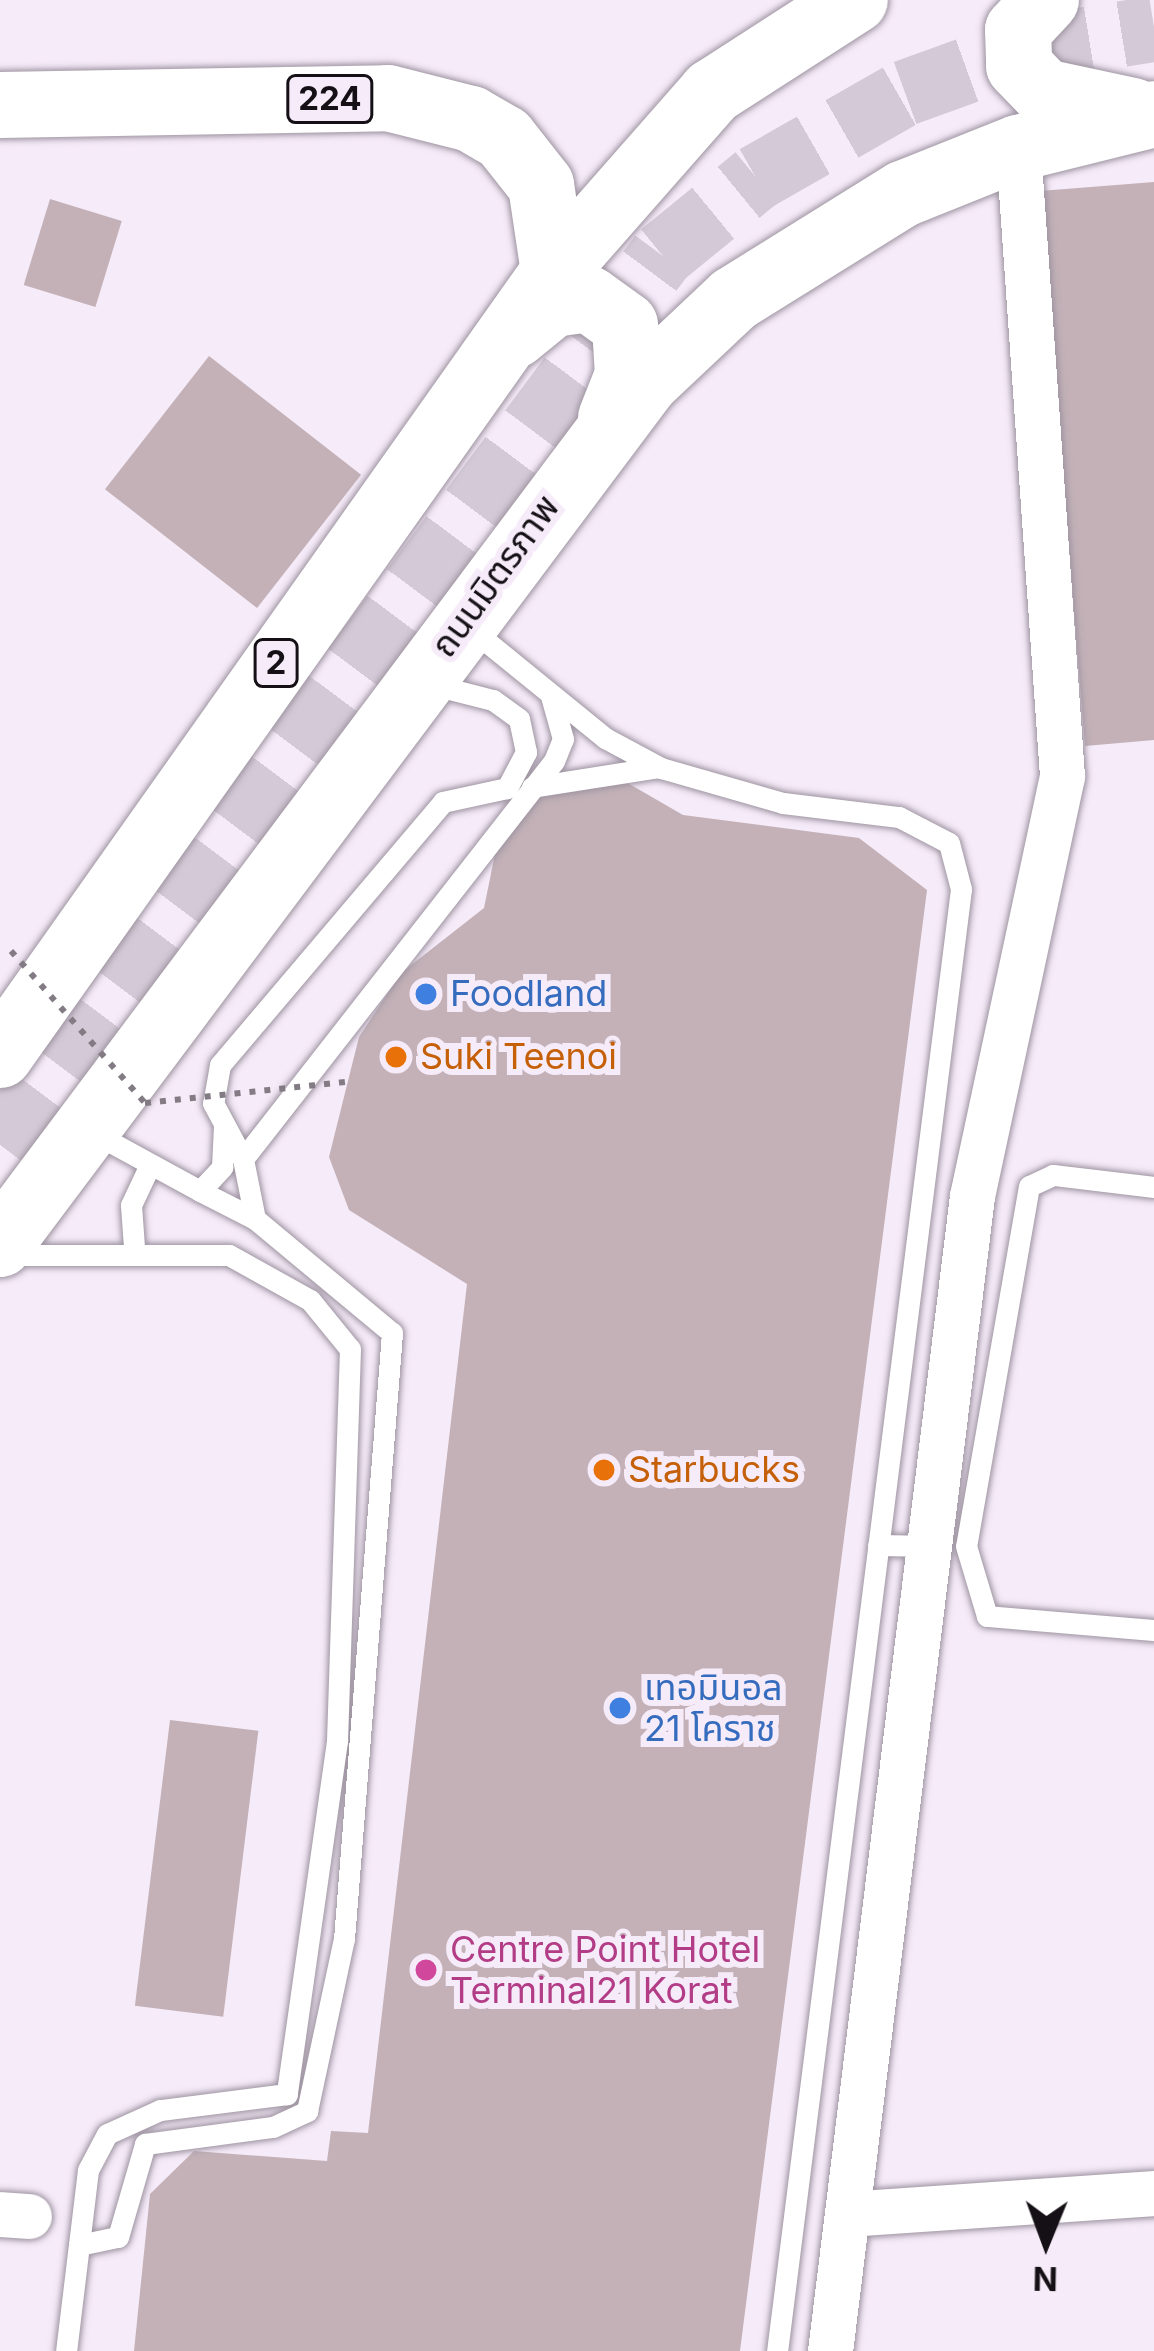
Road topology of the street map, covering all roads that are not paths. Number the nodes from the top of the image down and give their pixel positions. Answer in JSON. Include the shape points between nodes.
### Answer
{"nodes":[{"id":1,"x":855,"y":0,"type":"edge"},
{"id":2,"x":1046,"y":0,"type":"edge"},
{"id":3,"x":0,"y":105,"type":"edge"},
{"id":4,"x":1154,"y":114,"type":"edge"},
{"id":5,"x":1018,"y":148,"type":"junction"},
{"id":6,"x":554,"y":272,"type":"junction"},
{"id":7,"x":494,"y":353,"type":"junction"},
{"id":8,"x":610,"y":421,"type":"junction"},
{"id":9,"x":461,"y":621,"type":"junction"},
{"id":10,"x":545,"y":685,"type":"junction"},
{"id":11,"x":415,"y":686,"type":"junction"},
{"id":12,"x":661,"y":768,"type":"junction"},
{"id":13,"x":517,"y":788,"type":"junction"},
{"id":14,"x":0,"y":1055,"type":"edge"},
{"id":15,"x":224,"y":1124,"type":"junction"},
{"id":16,"x":87,"y":1128,"type":"junction"},
{"id":17,"x":243,"y":1159,"type":"junction"},
{"id":18,"x":148,"y":1166,"type":"junction"},
{"id":19,"x":1154,"y":1187,"type":"edge"},
{"id":20,"x":200,"y":1192,"type":"junction"},
{"id":21,"x":255,"y":1219,"type":"junction"},
{"id":22,"x":0,"y":1244,"type":"edge"},
{"id":23,"x":134,"y":1247,"type":"junction"},
{"id":24,"x":0,"y":1256,"type":"edge"},
{"id":25,"x":878,"y":1545,"type":"junction"},
{"id":26,"x":948,"y":1546,"type":"junction"},
{"id":27,"x":1154,"y":1630,"type":"edge"},
{"id":28,"x":307,"y":2111,"type":"junction"},
{"id":29,"x":302,"y":2140,"type":"dead end"},
{"id":30,"x":1154,"y":2193,"type":"edge"},
{"id":31,"x":847,"y":2214,"type":"junction"},
{"id":32,"x":79,"y":2245,"type":"junction"},
{"id":33,"x":66,"y":2351,"type":"edge"},
{"id":34,"x":777,"y":2351,"type":"edge"},
{"id":35,"x":830,"y":2351,"type":"edge"}],
"edges":[{"from":1,"to":6,"type":"main road","number":"2","via":[[712,92]]},
{"from":2,"to":4,"type":"main road","via":[[1018,30],[1019,67],[1083,106]]},
{"from":3,"to":6,"type":"main road","number":"224","via":[[388,98],[471,119],[503,138],[541,185]]},
{"from":4,"to":5,"type":"main road","name":"ถนนมิตรภาพ"},
{"from":5,"to":8,"type":"main road","name":"ถนนมิตรภาพ","via":[[810,245],[734,299]]},
{"from":5,"to":26,"type":"street","via":[[1063,776],[972,1196]]},
{"from":6,"to":7,"type":"main road","number":"2"},
{"from":7,"to":8,"type":"main road","via":[[553,304],[589,299],[625,325],[631,344]]},
{"from":7,"to":14,"type":"main road","number":"2"},
{"from":8,"to":9,"type":"main road","name":"ถนนมิตรภาพ"},
{"from":9,"to":10,"type":"lane"},
{"from":9,"to":11,"type":"main road","name":"ถนนมิตรภาพ"},
{"from":10,"to":12,"type":"lane","via":[[605,738]]},
{"from":10,"to":13,"type":"lane","via":[[563,739]]},
{"from":11,"to":13,"type":"lane","via":[[460,685],[519,719],[526,752]]},
{"from":11,"to":16,"type":"main road","name":"ถนนมิตรภาพ"},
{"from":12,"to":13,"type":"lane"},
{"from":12,"to":25,"type":"lane","via":[[783,803],[899,817],[949,843],[961,889]]},
{"from":13,"to":15,"type":"lane","via":[[443,802],[220,1065],[213,1103]]},
{"from":13,"to":17,"type":"lane"},
{"from":15,"to":17,"type":"lane"},
{"from":15,"to":20,"type":"lane","via":[[221,1167]]},
{"from":16,"to":18,"type":"lane"},
{"from":16,"to":22,"type":"main road","name":"ถนนมิตรภาพ"},
{"from":17,"to":21,"type":"lane"},
{"from":18,"to":20,"type":"lane"},
{"from":18,"to":23,"type":"lane","via":[[131,1205]]},
{"from":19,"to":26,"type":"lane","via":[[1053,1175],[1029,1186]]},
{"from":20,"to":21,"type":"lane"},
{"from":21,"to":28,"type":"lane","via":[[392,1333],[344,1939]]},
{"from":23,"to":24,"type":"lane"},
{"from":23,"to":32,"type":"lane","via":[[256,1264],[310,1300],[350,1349],[337,1741],[287,2094],[124,2121],[88,2170]]},
{"from":25,"to":26,"type":"lane"},
{"from":25,"to":34,"type":"lane"},
{"from":26,"to":27,"type":"lane","via":[[987,1616]]},
{"from":26,"to":31,"type":"street"},
{"from":28,"to":29,"type":"lane"},
{"from":28,"to":32,"type":"lane","via":[[273,2126],[145,2144],[118,2237]]},
{"from":30,"to":31,"type":"street"},
{"from":31,"to":35,"type":"street"},
{"from":32,"to":33,"type":"lane"}]}
